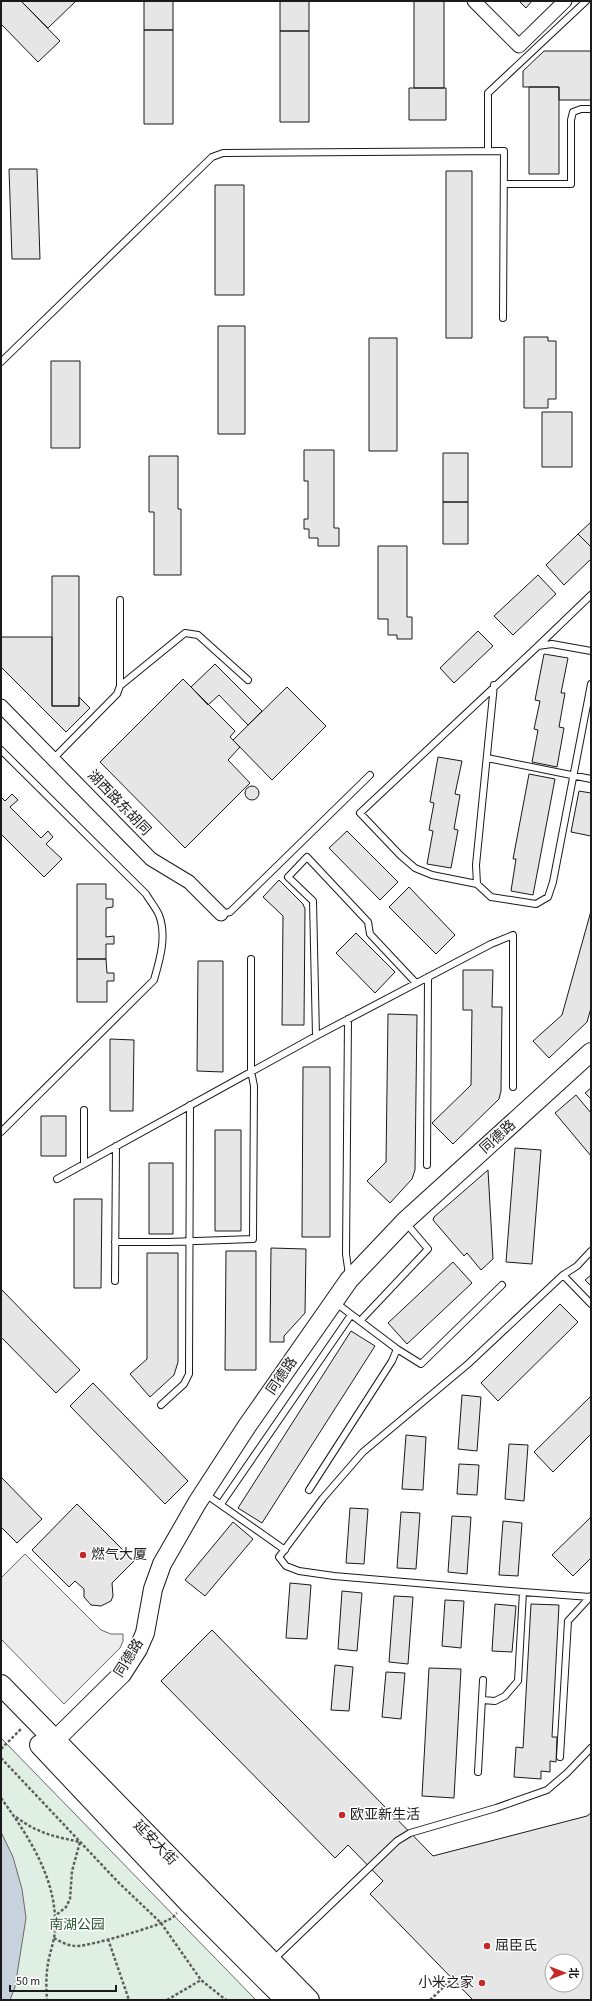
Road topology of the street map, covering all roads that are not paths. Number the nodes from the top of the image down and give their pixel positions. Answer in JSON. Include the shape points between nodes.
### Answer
{"nodes":[{"id":1,"x":474,"y":1,"type":"edge"},
{"id":2,"x":565,"y":1,"type":"edge"},
{"id":3,"x":586,"y":1,"type":"edge"},
{"id":4,"x":591,"y":109,"type":"edge"},
{"id":5,"x":488,"y":151,"type":"junction"},
{"id":6,"x":504,"y":184,"type":"junction"},
{"id":7,"x":503,"y":318,"type":"dead end"},
{"id":8,"x":1,"y":362,"type":"edge"},
{"id":9,"x":591,"y":595,"type":"edge"},
{"id":10,"x":120,"y":600,"type":"dead end"},
{"id":11,"x":538,"y":646,"type":"junction"},
{"id":12,"x":591,"y":651,"type":"edge"},
{"id":13,"x":248,"y":680,"type":"dead end"},
{"id":14,"x":591,"y":684,"type":"edge"},
{"id":15,"x":494,"y":685,"type":"junction"},
{"id":16,"x":120,"y":686,"type":"junction"},
{"id":17,"x":1,"y":706,"type":"edge"},
{"id":18,"x":1,"y":750,"type":"edge"},
{"id":19,"x":53,"y":758,"type":"junction"},
{"id":20,"x":487,"y":758,"type":"junction"},
{"id":21,"x":370,"y":775,"type":"dead end"},
{"id":22,"x":573,"y":776,"type":"junction"},
{"id":23,"x":591,"y":779,"type":"edge"},
{"id":24,"x":477,"y":884,"type":"junction"},
{"id":25,"x":220,"y":914,"type":"joint"},
{"id":26,"x":251,"y":959,"type":"dead end"},
{"id":27,"x":428,"y":977,"type":"junction"},
{"id":28,"x":416,"y":983,"type":"junction"},
{"id":29,"x":348,"y":1019,"type":"junction"},
{"id":30,"x":316,"y":1036,"type":"junction"},
{"id":31,"x":591,"y":1052,"type":"edge"},
{"id":32,"x":251,"y":1071,"type":"junction"},
{"id":33,"x":513,"y":1087,"type":"dead end"},
{"id":34,"x":190,"y":1105,"type":"junction"},
{"id":35,"x":84,"y":1110,"type":"dead end"},
{"id":36,"x":1,"y":1132,"type":"edge"},
{"id":37,"x":116,"y":1146,"type":"junction"},
{"id":38,"x":84,"y":1164,"type":"junction"},
{"id":39,"x":427,"y":1166,"type":"dead end"},
{"id":40,"x":57,"y":1180,"type":"dead end"},
{"id":41,"x":405,"y":1221,"type":"junction"},
{"id":42,"x":190,"y":1240,"type":"junction"},
{"id":43,"x":116,"y":1242,"type":"junction"},
{"id":44,"x":591,"y":1251,"type":"edge"},
{"id":45,"x":563,"y":1275,"type":"junction"},
{"id":46,"x":349,"y":1280,"type":"junction"},
{"id":47,"x":115,"y":1281,"type":"dead end"},
{"id":48,"x":502,"y":1285,"type":"dead end"},
{"id":49,"x":334,"y":1302,"type":"junction"},
{"id":50,"x":591,"y":1304,"type":"edge"},
{"id":51,"x":351,"y":1315,"type":"junction"},
{"id":52,"x":360,"y":1321,"type":"junction"},
{"id":53,"x":397,"y":1349,"type":"junction"},
{"id":54,"x":161,"y":1405,"type":"dead end"},
{"id":55,"x":308,"y":1490,"type":"dead end"},
{"id":56,"x":204,"y":1492,"type":"junction"},
{"id":57,"x":221,"y":1504,"type":"junction"},
{"id":58,"x":285,"y":1550,"type":"junction"},
{"id":59,"x":523,"y":1592,"type":"junction"},
{"id":60,"x":590,"y":1596,"type":"edge"},
{"id":61,"x":483,"y":1680,"type":"dead end"},
{"id":62,"x":1,"y":1685,"type":"edge"},
{"id":63,"x":482,"y":1700,"type":"junction"},
{"id":64,"x":1,"y":1704,"type":"edge"},
{"id":65,"x":50,"y":1745,"type":"junction"},
{"id":66,"x":591,"y":1748,"type":"edge"},
{"id":67,"x":560,"y":1757,"type":"dead end"},
{"id":68,"x":478,"y":1772,"type":"dead end"},
{"id":69,"x":271,"y":1962,"type":"junction"},
{"id":70,"x":286,"y":2000,"type":"edge"},
{"id":71,"x":308,"y":2000,"type":"edge"}],
"edges":[{"from":1,"to":2,"type":"street","via":[[519,46]]},
{"from":3,"to":5,"type":"lane","via":[[488,93]]},
{"from":4,"to":6,"type":"lane","via":[[574,112],[571,120],[571,184]]},
{"from":5,"to":6,"type":"lane","via":[[504,151]]},
{"from":5,"to":8,"type":"lane","via":[[223,153],[212,157]]},
{"from":6,"to":7,"type":"lane"},
{"from":9,"to":11,"type":"lane"},
{"from":10,"to":16,"type":"lane"},
{"from":11,"to":12,"type":"lane","via":[[552,644]]},
{"from":11,"to":15,"type":"lane"},
{"from":13,"to":16,"type":"lane","via":[[198,636],[185,633]]},
{"from":14,"to":22,"type":"lane"},
{"from":15,"to":20,"type":"lane"},
{"from":15,"to":24,"type":"lane","via":[[360,813],[415,868],[432,875]]},
{"from":16,"to":19,"type":"lane","via":[[117,694]]},
{"from":17,"to":19,"type":"street","name":"湖西路东胡同"},
{"from":18,"to":36,"type":"lane","via":[[146,894],[159,915],[163,935],[161,956],[154,980]]},
{"from":19,"to":25,"type":"street","name":"湖西路东胡同","via":[[151,859],[189,882]]},
{"from":20,"to":22,"type":"lane"},
{"from":20,"to":24,"type":"lane","via":[[476,865]]},
{"from":21,"to":25,"type":"lane","via":[[230,912]]},
{"from":22,"to":23,"type":"lane"},
{"from":22,"to":24,"type":"lane","via":[[548,897],[536,904],[491,897]]},
{"from":26,"to":32,"type":"lane"},
{"from":27,"to":28,"type":"lane"},
{"from":27,"to":33,"type":"lane","via":[[513,935]]},
{"from":27,"to":39,"type":"lane"},
{"from":28,"to":29,"type":"lane"},
{"from":28,"to":30,"type":"lane","via":[[370,934],[368,922],[307,858],[288,877],[313,901]]},
{"from":29,"to":30,"type":"lane"},
{"from":29,"to":46,"type":"lane","via":[[346,1254]]},
{"from":30,"to":32,"type":"lane"},
{"from":31,"to":41,"type":"street","name":"同德路"},
{"from":32,"to":34,"type":"lane"},
{"from":32,"to":42,"type":"lane","via":[[254,1086],[253,1239]]},
{"from":34,"to":37,"type":"lane"},
{"from":34,"to":42,"type":"lane"},
{"from":35,"to":38,"type":"lane"},
{"from":37,"to":38,"type":"lane"},
{"from":37,"to":43,"type":"lane"},
{"from":38,"to":40,"type":"lane"},
{"from":41,"to":46,"type":"street","name":"同德路"},
{"from":41,"to":52,"type":"lane","via":[[428,1249]]},
{"from":42,"to":43,"type":"lane"},
{"from":42,"to":54,"type":"lane","via":[[189,1374],[184,1384]]},
{"from":43,"to":47,"type":"lane"},
{"from":44,"to":45,"type":"lane","via":[[577,1266]]},
{"from":45,"to":50,"type":"lane"},
{"from":45,"to":58,"type":"lane","via":[[468,1364],[363,1452],[323,1498]]},
{"from":46,"to":49,"type":"street","name":"同德路"},
{"from":48,"to":53,"type":"lane","via":[[421,1364]]},
{"from":49,"to":51,"type":"lane"},
{"from":49,"to":56,"type":"street","name":"同德路"},
{"from":51,"to":52,"type":"lane"},
{"from":51,"to":57,"type":"lane"},
{"from":52,"to":53,"type":"lane"},
{"from":53,"to":55,"type":"lane","via":[[392,1361]]},
{"from":56,"to":57,"type":"lane"},
{"from":56,"to":65,"type":"street","name":"同德路","via":[[162,1564],[153,1589],[145,1633],[138,1649],[122,1674]]},
{"from":57,"to":58,"type":"lane"},
{"from":58,"to":59,"type":"lane","via":[[279,1557],[286,1566],[299,1571]]},
{"from":59,"to":60,"type":"lane"},
{"from":59,"to":63,"type":"lane","via":[[518,1681],[505,1696],[495,1701]]},
{"from":60,"to":67,"type":"lane","via":[[568,1621]]},
{"from":61,"to":63,"type":"lane"},
{"from":62,"to":65,"type":"main road","name":"延安大街"},
{"from":63,"to":68,"type":"lane"},
{"from":64,"to":65,"type":"main road","name":"延安大街","via":[[23,1727]]},
{"from":65,"to":69,"type":"main road","name":"延安大街"},
{"from":65,"to":70,"type":"main road","name":"延安大街","via":[[189,1903]]},
{"from":66,"to":69,"type":"lane","via":[[546,1790],[496,1808],[410,1833],[396,1842]]},
{"from":69,"to":71,"type":"main road","name":"延安大街"}]}
